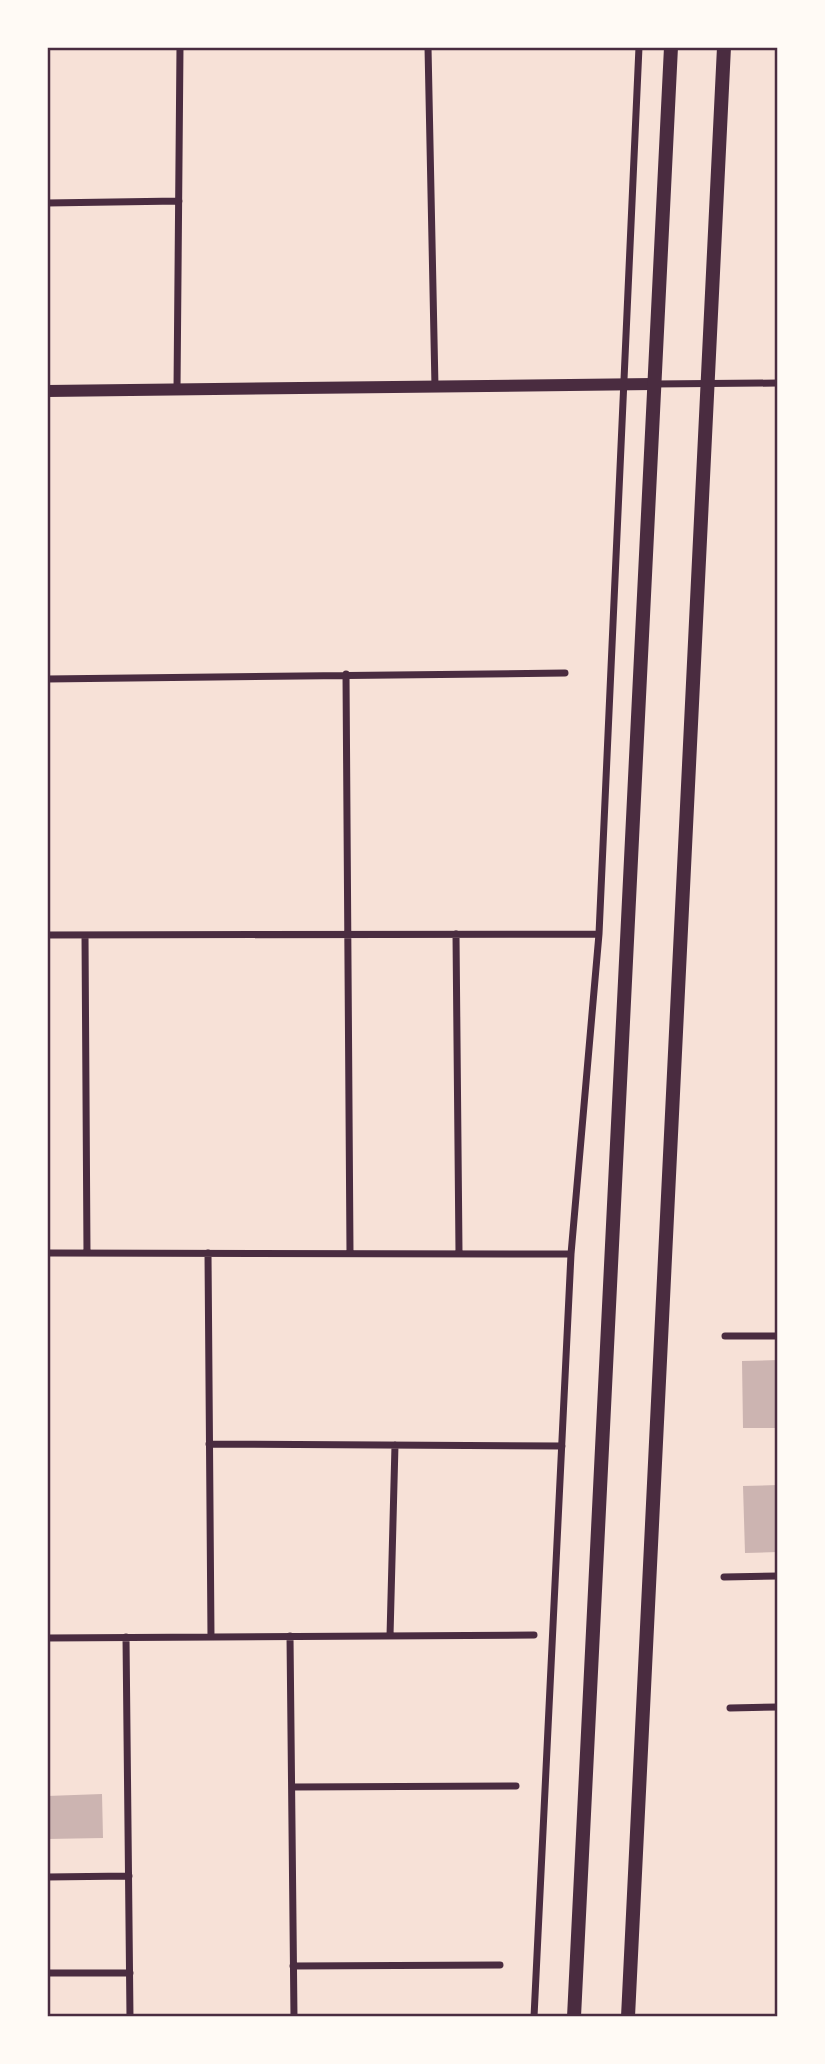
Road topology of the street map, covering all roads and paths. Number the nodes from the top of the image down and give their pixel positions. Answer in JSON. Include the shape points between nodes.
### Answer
{"nodes":[{"id":1,"x":180,"y":47,"type":"edge"},
{"id":2,"x":428,"y":47,"type":"edge"},
{"id":3,"x":639,"y":47,"type":"edge"},
{"id":4,"x":671,"y":47,"type":"edge"},
{"id":5,"x":724,"y":47,"type":"edge"},
{"id":6,"x":179,"y":201,"type":"junction"},
{"id":7,"x":47,"y":203,"type":"edge"},
{"id":8,"x":709,"y":383,"type":"junction"},
{"id":9,"x":778,"y":383,"type":"edge"},
{"id":10,"x":626,"y":384,"type":"junction"},
{"id":11,"x":653,"y":384,"type":"junction"},
{"id":12,"x":435,"y":387,"type":"junction"},
{"id":13,"x":177,"y":390,"type":"junction"},
{"id":14,"x":47,"y":391,"type":"edge"},
{"id":15,"x":565,"y":673,"type":"dead end"},
{"id":16,"x":346,"y":674,"type":"junction"},
{"id":17,"x":47,"y":679,"type":"edge"},
{"id":18,"x":347,"y":934,"type":"junction"},
{"id":19,"x":456,"y":934,"type":"junction"},
{"id":20,"x":599,"y":934,"type":"junction"},
{"id":21,"x":47,"y":935,"type":"edge"},
{"id":22,"x":85,"y":935,"type":"junction"},
{"id":23,"x":208,"y":1252,"type":"junction"},
{"id":24,"x":350,"y":1252,"type":"junction"},
{"id":25,"x":459,"y":1252,"type":"junction"},
{"id":26,"x":47,"y":1253,"type":"edge"},
{"id":27,"x":88,"y":1253,"type":"junction"},
{"id":28,"x":571,"y":1254,"type":"junction"},
{"id":29,"x":725,"y":1336,"type":"dead end"},
{"id":30,"x":778,"y":1336,"type":"edge"},
{"id":31,"x":209,"y":1444,"type":"junction"},
{"id":32,"x":395,"y":1445,"type":"junction"},
{"id":33,"x":562,"y":1447,"type":"junction"},
{"id":34,"x":778,"y":1576,"type":"edge"},
{"id":35,"x":724,"y":1577,"type":"dead end"},
{"id":36,"x":534,"y":1634,"type":"dead end"},
{"id":37,"x":290,"y":1636,"type":"junction"},
{"id":38,"x":390,"y":1636,"type":"junction"},
{"id":39,"x":126,"y":1637,"type":"junction"},
{"id":40,"x":211,"y":1637,"type":"junction"},
{"id":41,"x":47,"y":1638,"type":"edge"},
{"id":42,"x":778,"y":1707,"type":"edge"},
{"id":43,"x":730,"y":1709,"type":"dead end"},
{"id":44,"x":516,"y":1786,"type":"dead end"},
{"id":45,"x":293,"y":1787,"type":"junction"},
{"id":46,"x":129,"y":1876,"type":"junction"},
{"id":47,"x":47,"y":1877,"type":"edge"},
{"id":48,"x":500,"y":1965,"type":"dead end"},
{"id":49,"x":293,"y":1966,"type":"junction"},
{"id":50,"x":47,"y":1973,"type":"edge"},
{"id":51,"x":130,"y":1973,"type":"junction"},
{"id":52,"x":130,"y":2017,"type":"edge"},
{"id":53,"x":294,"y":2017,"type":"edge"},
{"id":54,"x":534,"y":2017,"type":"edge"},
{"id":55,"x":574,"y":2017,"type":"edge"},
{"id":56,"x":628,"y":2017,"type":"edge"}],
"edges":[{"from":1,"to":6,"type":"street"},
{"from":2,"to":12,"type":"street"},
{"from":3,"to":10,"type":"street"},
{"from":4,"to":11,"type":"main road"},
{"from":5,"to":8,"type":"main road"},
{"from":6,"to":7,"type":"street"},
{"from":6,"to":13,"type":"street"},
{"from":8,"to":9,"type":"street"},
{"from":8,"to":11,"type":"street"},
{"from":8,"to":56,"type":"main road"},
{"from":10,"to":11,"type":"street"},
{"from":10,"to":12,"type":"street"},
{"from":10,"to":20,"type":"street"},
{"from":11,"to":55,"type":"main road"},
{"from":12,"to":13,"type":"street"},
{"from":13,"to":14,"type":"street"},
{"from":15,"to":16,"type":"street"},
{"from":16,"to":17,"type":"street"},
{"from":16,"to":18,"type":"street"},
{"from":18,"to":19,"type":"street"},
{"from":18,"to":22,"type":"street"},
{"from":18,"to":24,"type":"street"},
{"from":19,"to":20,"type":"street"},
{"from":19,"to":25,"type":"street"},
{"from":20,"to":28,"type":"street"},
{"from":21,"to":22,"type":"street"},
{"from":22,"to":27,"type":"street"},
{"from":23,"to":24,"type":"street"},
{"from":23,"to":27,"type":"street"},
{"from":23,"to":31,"type":"street"},
{"from":24,"to":25,"type":"street"},
{"from":25,"to":28,"type":"street"},
{"from":26,"to":27,"type":"street"},
{"from":28,"to":33,"type":"street"},
{"from":29,"to":30,"type":"street"},
{"from":31,"to":32,"type":"street"},
{"from":31,"to":40,"type":"street"},
{"from":32,"to":33,"type":"street"},
{"from":32,"to":38,"type":"street"},
{"from":33,"to":54,"type":"street"},
{"from":34,"to":35,"type":"street"},
{"from":36,"to":38,"type":"street"},
{"from":37,"to":38,"type":"street"},
{"from":37,"to":40,"type":"street"},
{"from":37,"to":45,"type":"street"},
{"from":39,"to":40,"type":"street"},
{"from":39,"to":41,"type":"street"},
{"from":39,"to":46,"type":"street"},
{"from":42,"to":43,"type":"street"},
{"from":44,"to":45,"type":"street"},
{"from":45,"to":49,"type":"street"},
{"from":46,"to":47,"type":"street"},
{"from":46,"to":51,"type":"street"},
{"from":48,"to":49,"type":"street"},
{"from":49,"to":53,"type":"street"},
{"from":50,"to":51,"type":"street"},
{"from":51,"to":52,"type":"street"}]}
